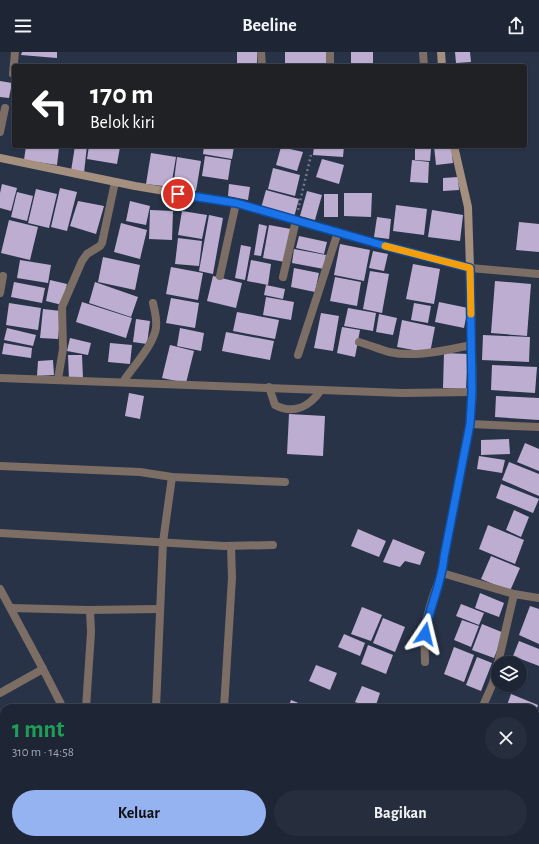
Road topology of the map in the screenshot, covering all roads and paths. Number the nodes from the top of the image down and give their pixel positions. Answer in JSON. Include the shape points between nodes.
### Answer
{"nodes":[{"id":1,"x":15,"y":52,"type":"edge"},
{"id":2,"x":262,"y":52,"type":"edge"},
{"id":3,"x":330,"y":52,"type":"edge"},
{"id":4,"x":423,"y":52,"type":"edge"},
{"id":5,"x":442,"y":52,"type":"edge"},
{"id":6,"x":14,"y":64,"type":"edge"},
{"id":7,"x":262,"y":64,"type":"edge"},
{"id":8,"x":330,"y":64,"type":"edge"},
{"id":9,"x":424,"y":64,"type":"edge"},
{"id":10,"x":442,"y":64,"type":"edge"},
{"id":11,"x":6,"y":108,"type":"dead end"},
{"id":12,"x":0,"y":132,"type":"edge"},
{"id":13,"x":454,"y":148,"type":"edge"},
{"id":14,"x":311,"y":155,"type":"dead end"},
{"id":15,"x":0,"y":158,"type":"edge"},
{"id":16,"x":115,"y":182,"type":"junction"},
{"id":17,"x":236,"y":203,"type":"junction"},
{"id":18,"x":296,"y":220,"type":"junction"},
{"id":19,"x":338,"y":232,"type":"junction"},
{"id":20,"x":470,"y":268,"type":"junction"},
{"id":21,"x":539,"y":274,"type":"edge"},
{"id":22,"x":3,"y":276,"type":"dead end"},
{"id":23,"x":220,"y":276,"type":"dead end"},
{"id":24,"x":283,"y":277,"type":"dead end"},
{"id":25,"x":0,"y":293,"type":"edge"},
{"id":26,"x":153,"y":303,"type":"dead end"},
{"id":27,"x":359,"y":342,"type":"dead end"},
{"id":28,"x":472,"y":344,"type":"junction"},
{"id":29,"x":298,"y":355,"type":"dead end"},
{"id":30,"x":0,"y":378,"type":"edge"},
{"id":31,"x":58,"y":379,"type":"junction"},
{"id":32,"x":123,"y":382,"type":"junction"},
{"id":33,"x":269,"y":388,"type":"junction"},
{"id":34,"x":321,"y":390,"type":"junction"},
{"id":35,"x":472,"y":392,"type":"junction"},
{"id":36,"x":470,"y":424,"type":"junction"},
{"id":37,"x":539,"y":427,"type":"edge"},
{"id":38,"x":0,"y":466,"type":"edge"},
{"id":39,"x":172,"y":477,"type":"junction"},
{"id":40,"x":285,"y":482,"type":"dead end"},
{"id":41,"x":0,"y":533,"type":"edge"},
{"id":42,"x":163,"y":542,"type":"junction"},
{"id":43,"x":273,"y":545,"type":"dead end"},
{"id":44,"x":231,"y":546,"type":"junction"},
{"id":45,"x":442,"y":573,"type":"junction"},
{"id":46,"x":0,"y":589,"type":"edge"},
{"id":47,"x":514,"y":594,"type":"junction"},
{"id":48,"x":539,"y":598,"type":"edge"},
{"id":49,"x":11,"y":608,"type":"junction"},
{"id":50,"x":160,"y":609,"type":"junction"},
{"id":51,"x":90,"y":610,"type":"junction"},
{"id":52,"x":500,"y":656,"type":"edge"},
{"id":53,"x":425,"y":662,"type":"dead end"},
{"id":54,"x":43,"y":669,"type":"junction"},
{"id":55,"x":491,"y":688,"type":"edge"},
{"id":56,"x":0,"y":693,"type":"edge"},
{"id":57,"x":61,"y":704,"type":"edge"},
{"id":58,"x":86,"y":704,"type":"edge"},
{"id":59,"x":156,"y":704,"type":"edge"},
{"id":60,"x":224,"y":704,"type":"edge"},
{"id":61,"x":484,"y":704,"type":"edge"}],
"edges":[{"from":1,"to":6,"type":"street"},
{"from":2,"to":7,"type":"street"},
{"from":3,"to":8,"type":"street"},
{"from":4,"to":9,"type":"street"},
{"from":5,"to":10,"type":"street"},
{"from":11,"to":12,"type":"street"},
{"from":13,"to":20,"type":"street","via":[[468,207]]},
{"from":14,"to":18,"type":"path"},
{"from":15,"to":16,"type":"street"},
{"from":16,"to":17,"type":"street"},
{"from":16,"to":31,"type":"street","via":[[102,243],[82,261],[62,307],[63,349]]},
{"from":17,"to":18,"type":"street"},
{"from":17,"to":23,"type":"street"},
{"from":18,"to":19,"type":"street"},
{"from":18,"to":24,"type":"street"},
{"from":19,"to":20,"type":"street"},
{"from":19,"to":29,"type":"street"},
{"from":20,"to":21,"type":"street"},
{"from":20,"to":28,"type":"street"},
{"from":22,"to":25,"type":"street"},
{"from":26,"to":32,"type":"street","via":[[156,329],[153,339]]},
{"from":27,"to":28,"type":"street","via":[[389,352],[406,354],[433,353]]},
{"from":28,"to":35,"type":"street"},
{"from":30,"to":31,"type":"street"},
{"from":31,"to":32,"type":"street"},
{"from":32,"to":33,"type":"street"},
{"from":33,"to":34,"type":"street"},
{"from":33,"to":34,"type":"street","via":[[275,405],[289,409],[308,404]]},
{"from":34,"to":35,"type":"street"},
{"from":35,"to":36,"type":"street"},
{"from":36,"to":37,"type":"street"},
{"from":36,"to":45,"type":"street"},
{"from":38,"to":39,"type":"street","via":[[140,472]]},
{"from":39,"to":40,"type":"street"},
{"from":39,"to":42,"type":"street"},
{"from":41,"to":42,"type":"street"},
{"from":42,"to":44,"type":"street"},
{"from":42,"to":50,"type":"street"},
{"from":43,"to":44,"type":"street"},
{"from":44,"to":60,"type":"street","via":[[232,578]]},
{"from":45,"to":47,"type":"street"},
{"from":45,"to":53,"type":"street","via":[[426,623]]},
{"from":46,"to":49,"type":"street"},
{"from":47,"to":48,"type":"street"},
{"from":47,"to":52,"type":"street"},
{"from":49,"to":51,"type":"street"},
{"from":49,"to":54,"type":"street"},
{"from":50,"to":51,"type":"street"},
{"from":50,"to":59,"type":"street"},
{"from":51,"to":58,"type":"street"},
{"from":54,"to":56,"type":"street"},
{"from":54,"to":57,"type":"street"},
{"from":55,"to":61,"type":"street"}]}
